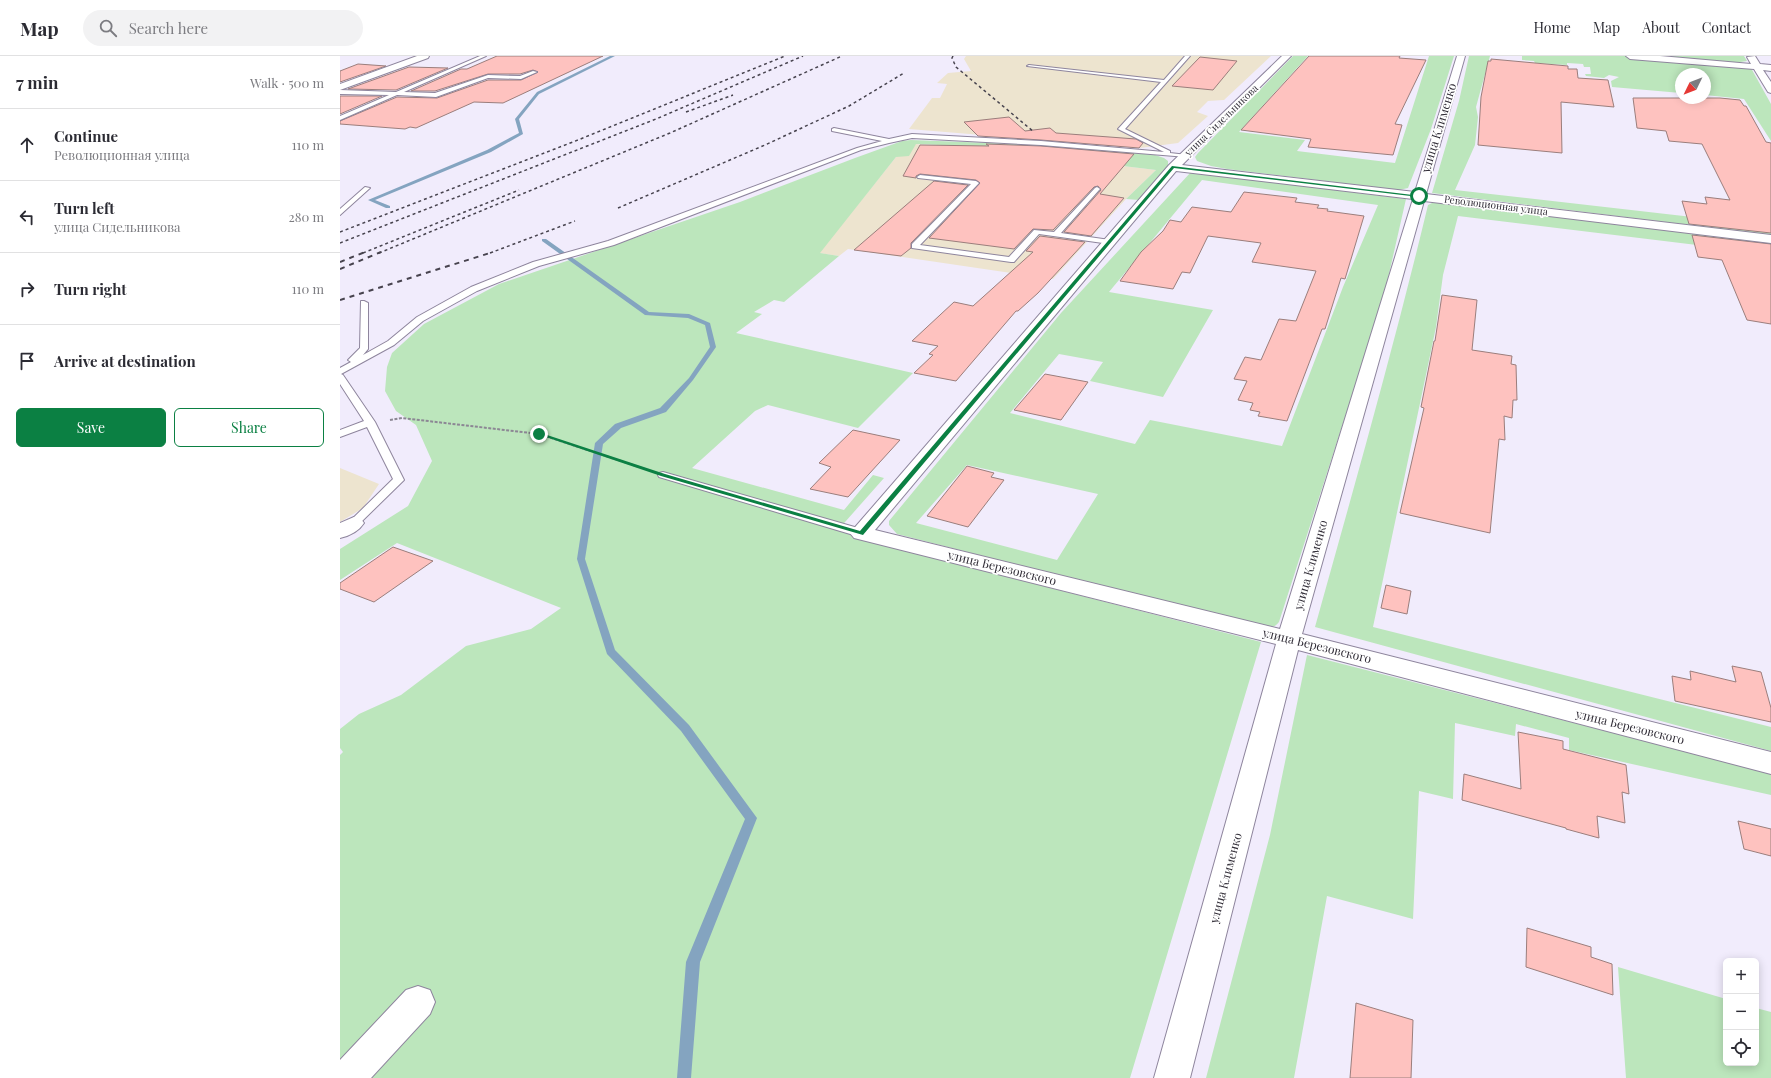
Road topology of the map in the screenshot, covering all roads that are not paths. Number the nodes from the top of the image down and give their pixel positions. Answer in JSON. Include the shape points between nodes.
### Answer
{"nodes":[{"id":1,"x":426,"y":56,"type":"edge"},
{"id":2,"x":484,"y":56,"type":"edge"},
{"id":3,"x":1188,"y":56,"type":"edge"},
{"id":4,"x":1287,"y":56,"type":"edge"},
{"id":5,"x":1461,"y":56,"type":"edge"},
{"id":6,"x":1630,"y":56,"type":"edge"},
{"id":7,"x":1751,"y":56,"type":"edge"},
{"id":8,"x":1029,"y":66,"type":"dead end"},
{"id":9,"x":1757,"y":66,"type":"junction"},
{"id":10,"x":1771,"y":68,"type":"edge"},
{"id":11,"x":535,"y":72,"type":"dead end"},
{"id":12,"x":1163,"y":81,"type":"junction"},
{"id":13,"x":340,"y":87,"type":"edge"},
{"id":14,"x":1771,"y":90,"type":"edge"},
{"id":15,"x":340,"y":92,"type":"edge"},
{"id":16,"x":394,"y":95,"type":"junction"},
{"id":17,"x":340,"y":118,"type":"edge"},
{"id":18,"x":834,"y":130,"type":"dead end"},
{"id":19,"x":888,"y":141,"type":"junction"},
{"id":20,"x":1177,"y":159,"type":"junction"},
{"id":21,"x":920,"y":177,"type":"dead end"},
{"id":22,"x":367,"y":188,"type":"dead end"},
{"id":23,"x":1098,"y":189,"type":"dead end"},
{"id":24,"x":1419,"y":196,"type":"junction"},
{"id":25,"x":340,"y":213,"type":"edge"},
{"id":26,"x":1055,"y":235,"type":"junction"},
{"id":27,"x":1771,"y":239,"type":"edge"},
{"id":28,"x":1110,"y":242,"type":"junction"},
{"id":29,"x":364,"y":303,"type":"dead end"},
{"id":30,"x":340,"y":372,"type":"edge"},
{"id":31,"x":340,"y":377,"type":"edge"},
{"id":32,"x":370,"y":422,"type":"junction"},
{"id":33,"x":340,"y":434,"type":"edge"},
{"id":34,"x":663,"y":475,"type":"road end"},
{"id":35,"x":347,"y":528,"type":"edge"},
{"id":36,"x":861,"y":533,"type":"junction"},
{"id":37,"x":1290,"y":639,"type":"junction"},
{"id":38,"x":1771,"y":763,"type":"edge"},
{"id":39,"x":418,"y":1002,"type":"dead end"},
{"id":40,"x":347,"y":1078,"type":"edge"},
{"id":41,"x":1172,"y":1078,"type":"edge"}],
"edges":[{"from":1,"to":13,"type":"street"},
{"from":2,"to":16,"type":"lane"},
{"from":3,"to":12,"type":"lane"},
{"from":4,"to":20,"type":"street","name":"улица Сидельникова"},
{"from":5,"to":24,"type":"street","name":"улица Клименко"},
{"from":6,"to":9,"type":"street"},
{"from":7,"to":9,"type":"street"},
{"from":8,"to":12,"type":"lane"},
{"from":9,"to":10,"type":"street"},
{"from":9,"to":14,"type":"street"},
{"from":11,"to":16,"type":"lane","via":[[520,78],[488,76],[436,95]]},
{"from":12,"to":20,"type":"lane","via":[[1121,129]]},
{"from":15,"to":16,"type":"lane"},
{"from":16,"to":17,"type":"lane"},
{"from":18,"to":19,"type":"lane"},
{"from":19,"to":20,"type":"lane","via":[[912,136],[1041,143]]},
{"from":19,"to":30,"type":"lane","via":[[859,149],[611,243],[536,264],[474,289],[420,319],[391,344]]},
{"from":20,"to":24,"type":"street","name":"Революционная улица"},
{"from":20,"to":28,"type":"street","name":"улица Сидельникова"},
{"from":21,"to":26,"type":"lane","via":[[976,183],[915,246],[1011,260],[1037,232]]},
{"from":22,"to":25,"type":"lane"},
{"from":23,"to":26,"type":"lane"},
{"from":24,"to":27,"type":"street","name":"Революционная улица"},
{"from":24,"to":37,"type":"street","name":"улица Клименко"},
{"from":26,"to":28,"type":"lane"},
{"from":28,"to":36,"type":"street","name":"улица Сидельникова"},
{"from":29,"to":30,"type":"lane","via":[[364,349]]},
{"from":31,"to":32,"type":"lane"},
{"from":32,"to":33,"type":"lane"},
{"from":32,"to":35,"type":"lane","via":[[399,480]]},
{"from":34,"to":36,"type":"lane"},
{"from":36,"to":37,"type":"street","name":"улица Березовского"},
{"from":37,"to":38,"type":"street","name":"улица Березовского"},
{"from":37,"to":41,"type":"street","name":"улица Клименко"},
{"from":39,"to":40,"type":"street"}]}
